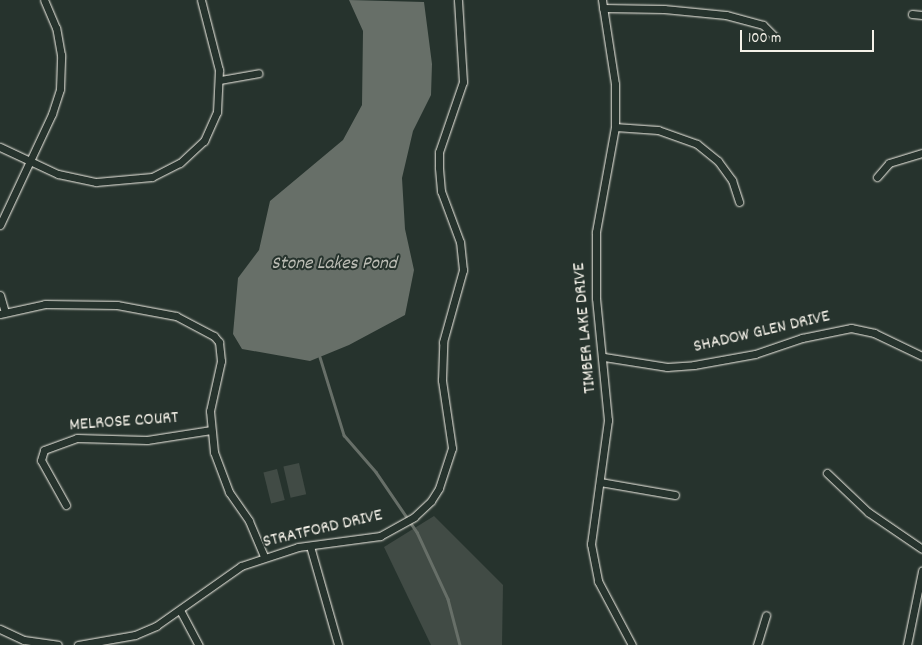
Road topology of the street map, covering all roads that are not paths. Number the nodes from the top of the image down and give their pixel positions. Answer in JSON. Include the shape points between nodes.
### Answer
{"nodes":[{"id":1,"x":44,"y":0,"type":"edge"},
{"id":2,"x":201,"y":0,"type":"edge"},
{"id":3,"x":458,"y":0,"type":"edge"},
{"id":4,"x":603,"y":4,"type":"edge"},
{"id":5,"x":912,"y":14,"type":"dead end"},
{"id":6,"x":922,"y":15,"type":"edge"},
{"id":7,"x":775,"y":37,"type":"dead end"},
{"id":8,"x":258,"y":74,"type":"dead end"},
{"id":9,"x":220,"y":80,"type":"junction"},
{"id":10,"x":615,"y":127,"type":"junction"},
{"id":11,"x":0,"y":147,"type":"edge"},
{"id":12,"x":922,"y":153,"type":"edge"},
{"id":13,"x":30,"y":161,"type":"junction"},
{"id":14,"x":877,"y":177,"type":"dead end"},
{"id":15,"x":739,"y":202,"type":"dead end"},
{"id":16,"x":0,"y":225,"type":"edge"},
{"id":17,"x":0,"y":295,"type":"edge"},
{"id":18,"x":2,"y":313,"type":"edge"},
{"id":19,"x":604,"y":356,"type":"junction"},
{"id":20,"x":922,"y":356,"type":"edge"},
{"id":21,"x":211,"y":430,"type":"junction"},
{"id":22,"x":827,"y":473,"type":"dead end"},
{"id":23,"x":600,"y":482,"type":"junction"},
{"id":24,"x":675,"y":495,"type":"dead end"},
{"id":25,"x":66,"y":506,"type":"dead end"},
{"id":26,"x":310,"y":546,"type":"junction"},
{"id":27,"x":922,"y":548,"type":"edge"},
{"id":28,"x":264,"y":557,"type":"junction"},
{"id":29,"x":922,"y":572,"type":"edge"},
{"id":30,"x":180,"y":610,"type":"junction"},
{"id":31,"x":766,"y":615,"type":"dead end"},
{"id":32,"x":0,"y":629,"type":"edge"},
{"id":33,"x":338,"y":644,"type":"dead end"},
{"id":34,"x":58,"y":645,"type":"edge"},
{"id":35,"x":78,"y":645,"type":"edge"},
{"id":36,"x":199,"y":645,"type":"edge"},
{"id":37,"x":632,"y":645,"type":"edge"},
{"id":38,"x":757,"y":645,"type":"edge"},
{"id":39,"x":907,"y":645,"type":"edge"}],
"edges":[{"from":1,"to":13,"type":"street","via":[[56,28],[61,81],[52,114]]},
{"from":2,"to":9,"type":"street"},
{"from":3,"to":26,"type":"street","name":"STRATFORD DRIVE","via":[[463,82],[439,152],[441,190],[460,242],[464,270],[445,333],[441,362],[452,448],[439,488],[431,501],[404,524],[380,536]]},
{"from":4,"to":7,"type":"street","via":[[726,15],[762,25]]},
{"from":4,"to":10,"type":"street","name":"TIMBER LAKE DRIVE","via":[[615,84]]},
{"from":5,"to":6,"type":"street"},
{"from":8,"to":9,"type":"street"},
{"from":9,"to":13,"type":"street","via":[[217,112],[210,133],[194,151],[165,172],[152,177],[96,182],[58,174]]},
{"from":10,"to":15,"type":"street","via":[[658,130],[698,144],[718,161],[732,180]]},
{"from":10,"to":19,"type":"street","name":"TIMBER LAKE DRIVE","via":[[596,232],[596,298]]},
{"from":11,"to":13,"type":"street"},
{"from":12,"to":14,"type":"street","via":[[889,163]]},
{"from":13,"to":16,"type":"street"},
{"from":17,"to":18,"type":"street"},
{"from":18,"to":21,"type":"street","via":[[45,304],[117,306],[160,311],[191,322],[214,336],[221,349],[210,411]]},
{"from":19,"to":20,"type":"street","name":"SHADOW GLEN DRIVE","via":[[667,367],[694,365],[755,354],[802,338],[851,328],[874,333]]},
{"from":19,"to":23,"type":"street","name":"TIMBER LAKE DRIVE","via":[[608,420]]},
{"from":21,"to":25,"type":"street","name":"MELROSE COURT","via":[[147,440],[77,438],[44,450],[41,460]]},
{"from":21,"to":28,"type":"street","via":[[220,472],[249,521]]},
{"from":22,"to":27,"type":"street","via":[[868,512]]},
{"from":23,"to":24,"type":"street"},
{"from":23,"to":37,"type":"street","name":"TIMBER LAKE DRIVE","via":[[594,508],[593,561],[606,601]]},
{"from":26,"to":28,"type":"street","name":"STRATFORD DRIVE"},
{"from":26,"to":33,"type":"street"},
{"from":28,"to":30,"type":"street","name":"STRATFORD DRIVE","via":[[221,578]]},
{"from":29,"to":39,"type":"street"},
{"from":30,"to":35,"type":"street","name":"STRATFORD DRIVE","via":[[135,634]]},
{"from":30,"to":36,"type":"street"},
{"from":31,"to":38,"type":"street"},
{"from":32,"to":34,"type":"street","via":[[24,640]]}]}
